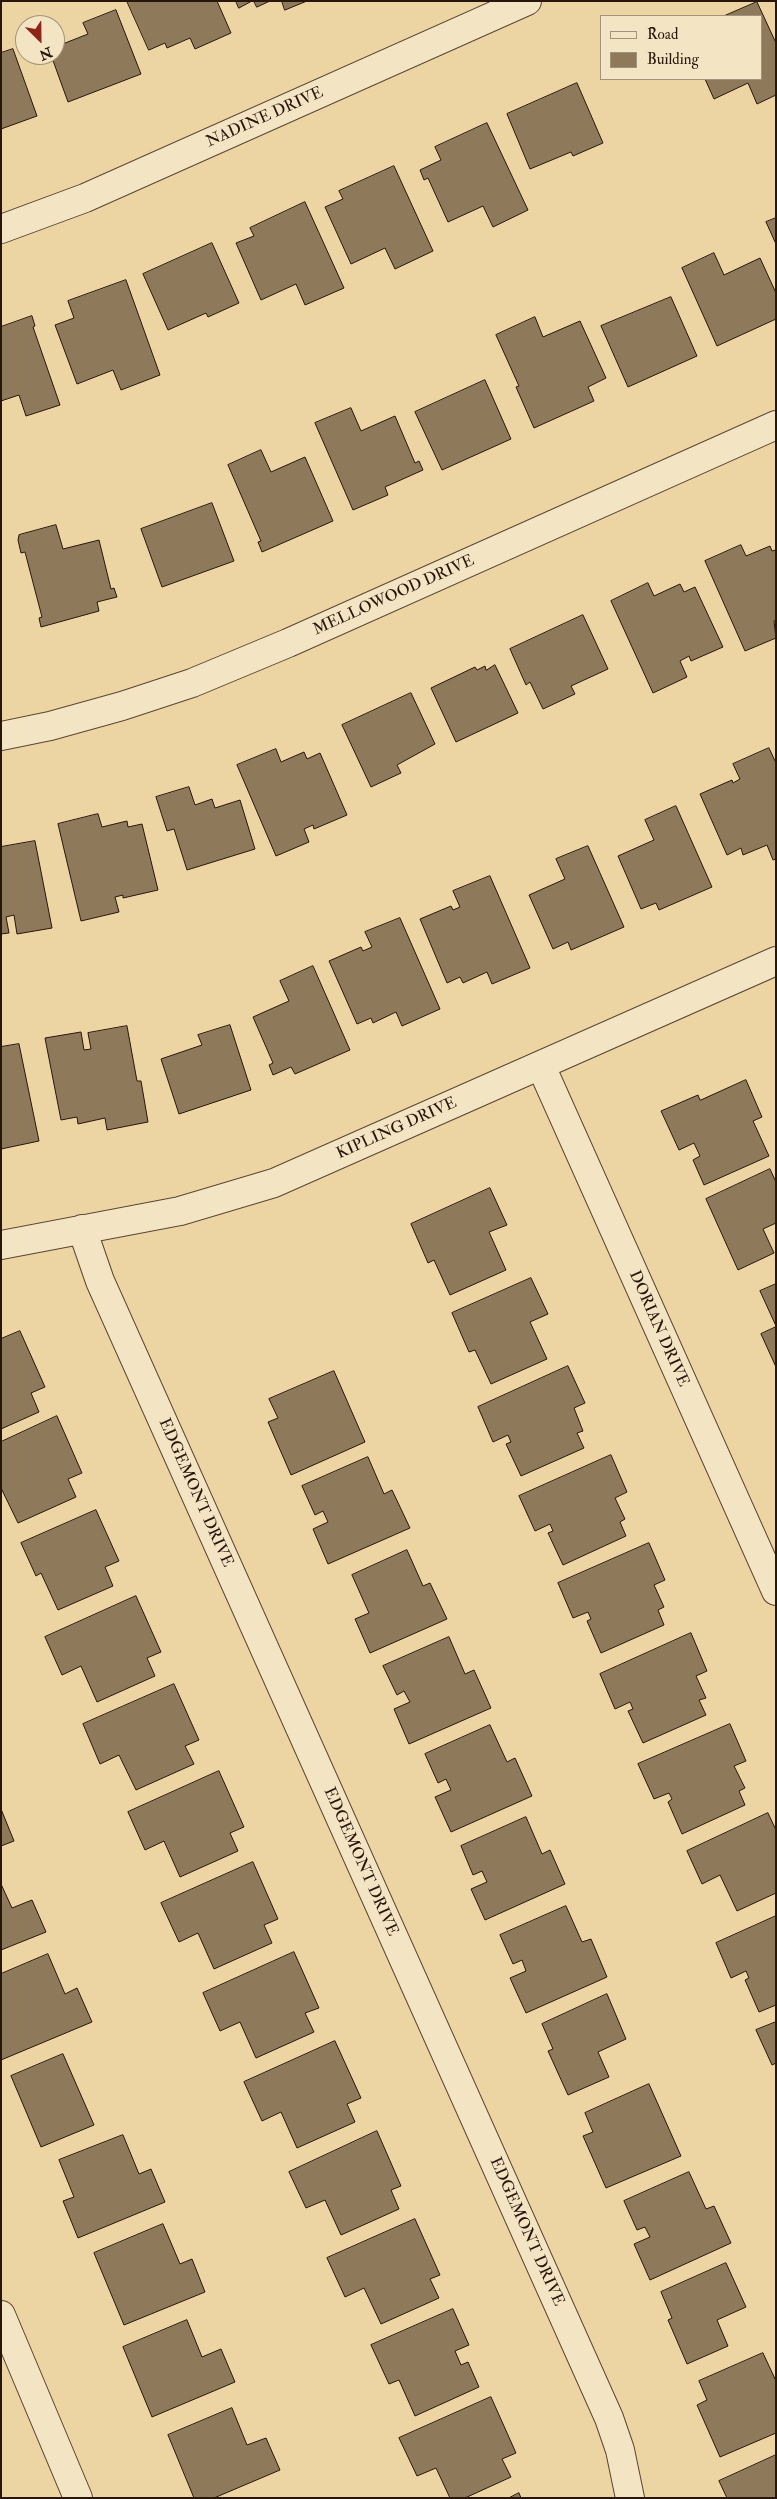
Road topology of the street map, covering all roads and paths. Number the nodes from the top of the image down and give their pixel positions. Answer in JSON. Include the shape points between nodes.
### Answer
{"nodes":[{"id":1,"x":527,"y":1,"type":"edge"},
{"id":2,"x":1,"y":228,"type":"edge"},
{"id":3,"x":776,"y":425,"type":"edge"},
{"id":4,"x":1,"y":736,"type":"edge"},
{"id":5,"x":776,"y":961,"type":"edge"},
{"id":6,"x":541,"y":1066,"type":"junction"},
{"id":7,"x":82,"y":1229,"type":"junction"},
{"id":8,"x":1,"y":1245,"type":"edge"},
{"id":9,"x":776,"y":1591,"type":"edge"},
{"id":10,"x":1,"y":2315,"type":"edge"},
{"id":11,"x":78,"y":2498,"type":"edge"},
{"id":12,"x":630,"y":2498,"type":"edge"}],
"edges":[{"from":1,"to":2,"type":"street","name":"NADINE DRIVE","via":[[85,198]]},
{"from":3,"to":4,"type":"street","name":"MELLOWOOD DRIVE","via":[[192,683],[50,726]]},
{"from":5,"to":6,"type":"street","name":"KIPLING DRIVE"},
{"from":6,"to":7,"type":"street","name":"KIPLING DRIVE","via":[[274,1183],[180,1211]]},
{"from":6,"to":9,"type":"street","name":"DORIAN DRIVE"},
{"from":7,"to":8,"type":"street","name":"KIPLING DRIVE"},
{"from":7,"to":12,"type":"street","name":"EDGEMONT DRIVE","via":[[100,1281],[609,2418],[620,2450]]},
{"from":10,"to":11,"type":"street"}]}
